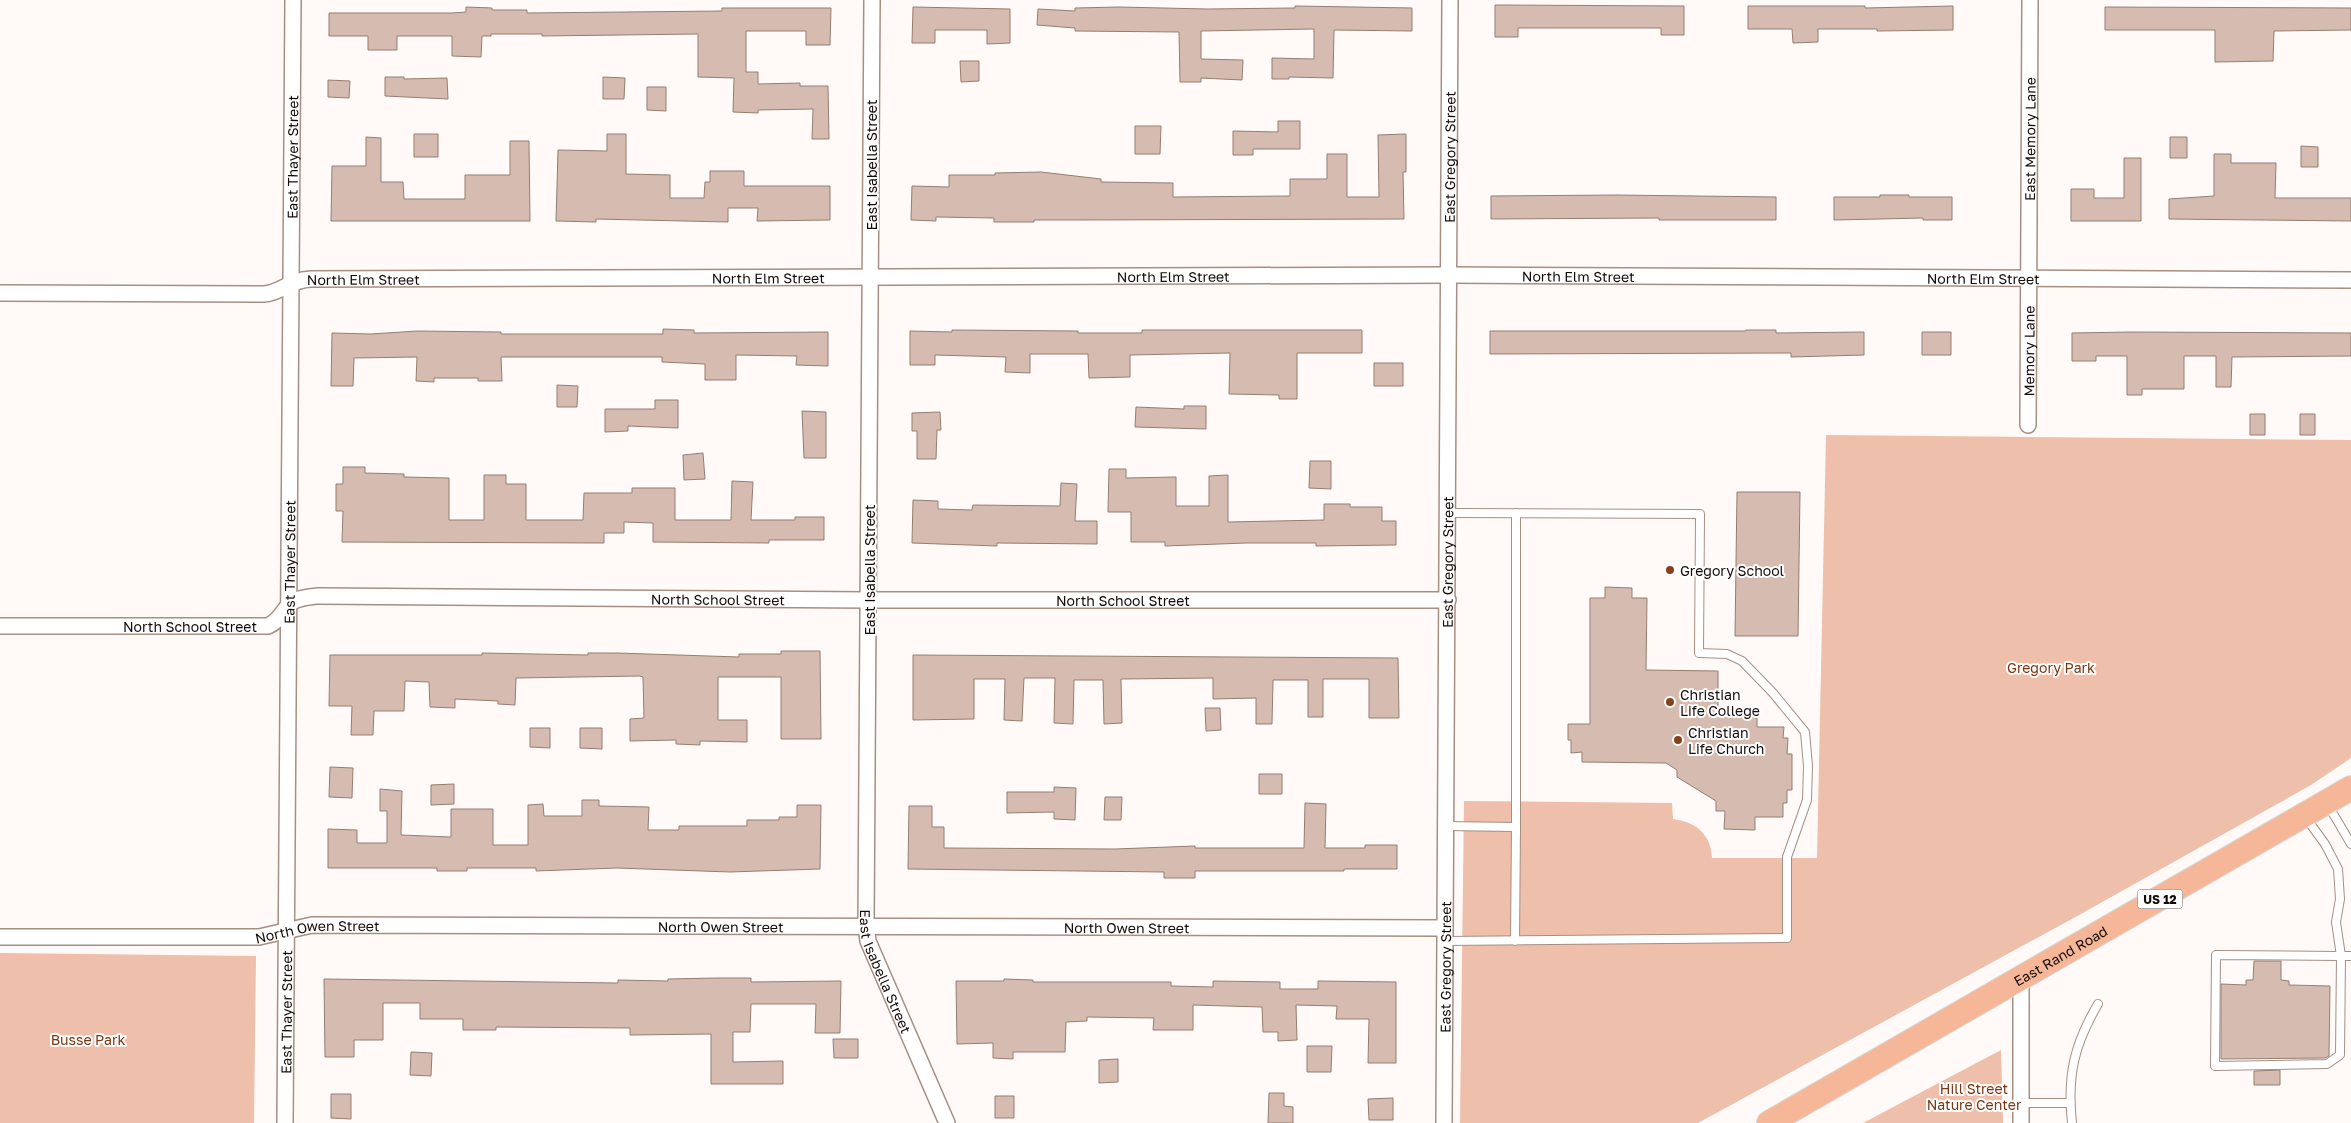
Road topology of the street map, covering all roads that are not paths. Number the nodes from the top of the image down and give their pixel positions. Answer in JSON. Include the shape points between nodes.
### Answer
{"nodes":[{"id":1,"x":293,"y":0,"type":"edge"},
{"id":2,"x":872,"y":0,"type":"edge"},
{"id":3,"x":1450,"y":0,"type":"edge"},
{"id":4,"x":2030,"y":0,"type":"edge"},
{"id":5,"x":1449,"y":274,"type":"junction"},
{"id":6,"x":870,"y":277,"type":"junction"},
{"id":7,"x":2028,"y":277,"type":"junction"},
{"id":8,"x":2351,"y":280,"type":"edge"},
{"id":9,"x":292,"y":282,"type":"junction"},
{"id":10,"x":0,"y":293,"type":"edge"},
{"id":11,"x":2028,"y":425,"type":"dead end"},
{"id":12,"x":1448,"y":513,"type":"junction"},
{"id":13,"x":1516,"y":513,"type":"junction"},
{"id":14,"x":869,"y":600,"type":"junction"},
{"id":15,"x":1448,"y":600,"type":"junction"},
{"id":16,"x":289,"y":604,"type":"junction"},
{"id":17,"x":0,"y":626,"type":"edge"},
{"id":18,"x":2351,"y":788,"type":"edge"},
{"id":19,"x":2327,"y":802,"type":"junction"},
{"id":20,"x":2304,"y":816,"type":"junction"},
{"id":21,"x":1446,"y":826,"type":"junction"},
{"id":22,"x":1516,"y":826,"type":"junction"},
{"id":23,"x":2351,"y":844,"type":"edge"},
{"id":24,"x":866,"y":925,"type":"junction"},
{"id":25,"x":286,"y":930,"type":"junction"},
{"id":26,"x":1445,"y":934,"type":"junction"},
{"id":27,"x":0,"y":937,"type":"edge"},
{"id":28,"x":1515,"y":941,"type":"junction"},
{"id":29,"x":2341,"y":956,"type":"junction"},
{"id":30,"x":2351,"y":956,"type":"edge"},
{"id":31,"x":2020,"y":980,"type":"junction"},
{"id":32,"x":2098,"y":1004,"type":"dead end"},
{"id":33,"x":2020,"y":1104,"type":"junction"},
{"id":34,"x":2070,"y":1104,"type":"junction"},
{"id":35,"x":285,"y":1123,"type":"edge"},
{"id":36,"x":947,"y":1123,"type":"edge"},
{"id":37,"x":1444,"y":1123,"type":"edge"},
{"id":38,"x":1769,"y":1123,"type":"edge"},
{"id":39,"x":2021,"y":1123,"type":"edge"},
{"id":40,"x":2072,"y":1123,"type":"edge"}],
"edges":[{"from":1,"to":9,"type":"street","name":"East Thayer Street"},
{"from":2,"to":6,"type":"street","name":"East Isabella Street"},
{"from":3,"to":5,"type":"street","name":"East Gregory Street"},
{"from":4,"to":7,"type":"street","name":"East Memory Lane"},
{"from":5,"to":6,"type":"street","name":"North Elm Street"},
{"from":5,"to":7,"type":"street","name":"North Elm Street"},
{"from":5,"to":12,"type":"street","name":"East Gregory Street"},
{"from":6,"to":9,"type":"street","name":"North Elm Street","via":[[311,279]]},
{"from":6,"to":14,"type":"street","name":"East Isabella Street"},
{"from":7,"to":8,"type":"street","name":"North Elm Street"},
{"from":7,"to":11,"type":"street","name":"Memory Lane"},
{"from":9,"to":10,"type":"street","name":"North Elm Street","via":[[276,292],[264,294]]},
{"from":9,"to":16,"type":"street","name":"East Thayer Street"},
{"from":12,"to":13,"type":"lane"},
{"from":12,"to":15,"type":"street","name":"East Gregory Street"},
{"from":13,"to":22,"type":"lane"},
{"from":13,"to":28,"type":"lane","via":[[1700,514],[1699,653],[1736,657],[1773,693],[1805,732],[1808,766],[1806,805],[1787,857],[1787,938]]},
{"from":14,"to":15,"type":"street","name":"North School Street"},
{"from":14,"to":16,"type":"street","name":"North School Street","via":[[318,596]]},
{"from":14,"to":24,"type":"street","name":"East Isabella Street"},
{"from":15,"to":21,"type":"street","name":"East Gregory Street"},
{"from":16,"to":17,"type":"street","name":"North School Street","via":[[280,618],[268,626]]},
{"from":16,"to":25,"type":"street","name":"East Thayer Street"},
{"from":18,"to":19,"type":"main road","name":"East Rand Road","number":"US 12"},
{"from":19,"to":20,"type":"main road","name":"East Rand Road","number":"US 12"},
{"from":19,"to":23,"type":"lane"},
{"from":20,"to":29,"type":"lane","via":[[2338,868],[2340,899],[2336,922]]},
{"from":20,"to":31,"type":"main road","name":"East Rand Road","number":"US 12"},
{"from":21,"to":22,"type":"lane"},
{"from":21,"to":26,"type":"street","name":"East Gregory Street"},
{"from":22,"to":28,"type":"lane"},
{"from":24,"to":25,"type":"street","name":"North Owen Street","via":[[312,925]]},
{"from":24,"to":26,"type":"street","name":"North Owen Street"},
{"from":24,"to":36,"type":"street","name":"East Isabella Street","via":[[868,941]]},
{"from":25,"to":27,"type":"street","name":"North Owen Street","via":[[259,938]]},
{"from":25,"to":35,"type":"street","name":"East Thayer Street"},
{"from":26,"to":28,"type":"lane"},
{"from":26,"to":37,"type":"street","name":"East Gregory Street"},
{"from":29,"to":29,"type":"lane","via":[[2340,1055],[2327,1064],[2215,1066],[2216,955]]},
{"from":29,"to":30,"type":"lane"},
{"from":31,"to":33,"type":"street"},
{"from":31,"to":38,"type":"main road","name":"East Rand Road","number":"US 12"},
{"from":32,"to":34,"type":"lane","via":[[2075,1052]]},
{"from":33,"to":34,"type":"lane"},
{"from":33,"to":39,"type":"street"},
{"from":34,"to":40,"type":"lane"}]}
